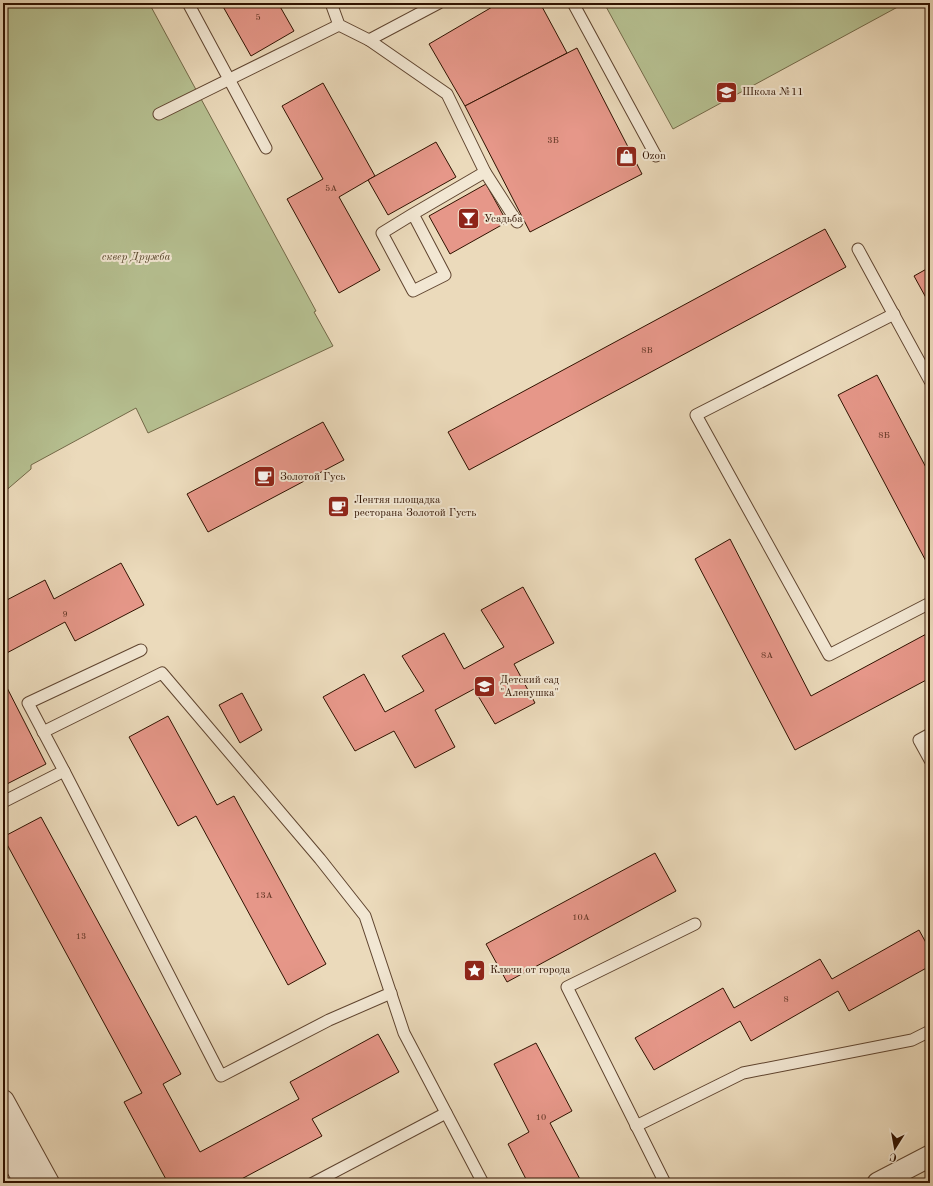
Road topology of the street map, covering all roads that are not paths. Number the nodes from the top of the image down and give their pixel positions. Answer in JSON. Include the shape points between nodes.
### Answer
{"nodes":[{"id":1,"x":188,"y":3,"type":"edge"},
{"id":2,"x":331,"y":3,"type":"edge"},
{"id":3,"x":439,"y":3,"type":"edge"},
{"id":4,"x":573,"y":3,"type":"edge"},
{"id":5,"x":339,"y":25,"type":"junction"},
{"id":6,"x":369,"y":40,"type":"junction"},
{"id":7,"x":229,"y":80,"type":"junction"},
{"id":8,"x":159,"y":114,"type":"dead end"},
{"id":9,"x":266,"y":148,"type":"dead end"},
{"id":10,"x":656,"y":156,"type":"dead end"},
{"id":11,"x":485,"y":172,"type":"junction"},
{"id":12,"x":413,"y":214,"type":"junction"},
{"id":13,"x":517,"y":222,"type":"dead end"},
{"id":14,"x":858,"y":249,"type":"dead end"},
{"id":15,"x":894,"y":314,"type":"junction"},
{"id":16,"x":930,"y":382,"type":"edge"},
{"id":17,"x":930,"y":603,"type":"edge"},
{"id":18,"x":141,"y":650,"type":"dead end"},
{"id":19,"x":43,"y":732,"type":"junction"},
{"id":20,"x":930,"y":734,"type":"edge"},
{"id":21,"x":930,"y":760,"type":"edge"},
{"id":22,"x":64,"y":771,"type":"junction"},
{"id":23,"x":3,"y":802,"type":"edge"},
{"id":24,"x":695,"y":924,"type":"dead end"},
{"id":25,"x":391,"y":993,"type":"junction"},
{"id":26,"x":930,"y":1031,"type":"edge"},
{"id":27,"x":3,"y":1101,"type":"edge"},
{"id":28,"x":446,"y":1113,"type":"junction"},
{"id":29,"x":636,"y":1126,"type":"junction"},
{"id":30,"x":3,"y":1142,"type":"edge"},
{"id":31,"x":930,"y":1156,"type":"edge"},
{"id":32,"x":26,"y":1183,"type":"edge"},
{"id":33,"x":48,"y":1183,"type":"edge"},
{"id":34,"x":313,"y":1183,"type":"edge"},
{"id":35,"x":483,"y":1183,"type":"edge"},
{"id":36,"x":665,"y":1183,"type":"edge"},
{"id":37,"x":878,"y":1183,"type":"edge"}],
"edges":[{"from":1,"to":7,"type":"lane"},
{"from":2,"to":5,"type":"lane"},
{"from":3,"to":6,"type":"lane"},
{"from":4,"to":10,"type":"lane"},
{"from":5,"to":6,"type":"lane"},
{"from":5,"to":7,"type":"lane"},
{"from":6,"to":11,"type":"lane","via":[[447,94]]},
{"from":7,"to":8,"type":"lane"},
{"from":7,"to":9,"type":"lane"},
{"from":11,"to":12,"type":"lane"},
{"from":11,"to":13,"type":"lane"},
{"from":12,"to":12,"type":"lane","via":[[445,275],[413,291],[382,233]]},
{"from":14,"to":15,"type":"lane"},
{"from":15,"to":16,"type":"lane"},
{"from":15,"to":17,"type":"lane","via":[[696,415],[829,655]]},
{"from":18,"to":19,"type":"lane","via":[[28,703]]},
{"from":19,"to":22,"type":"lane"},
{"from":19,"to":25,"type":"lane","via":[[162,673],[320,859],[365,916]]},
{"from":20,"to":21,"type":"lane","via":[[919,740]]},
{"from":22,"to":23,"type":"lane"},
{"from":22,"to":25,"type":"lane","via":[[221,1076],[329,1020]]},
{"from":24,"to":29,"type":"lane","via":[[567,987]]},
{"from":25,"to":28,"type":"lane","via":[[404,1033]]},
{"from":26,"to":29,"type":"lane","via":[[912,1040],[743,1073]]},
{"from":27,"to":33,"type":"street"},
{"from":28,"to":34,"type":"lane"},
{"from":28,"to":35,"type":"lane"},
{"from":29,"to":36,"type":"lane"},
{"from":30,"to":32,"type":"street"},
{"from":31,"to":37,"type":"street"}]}
